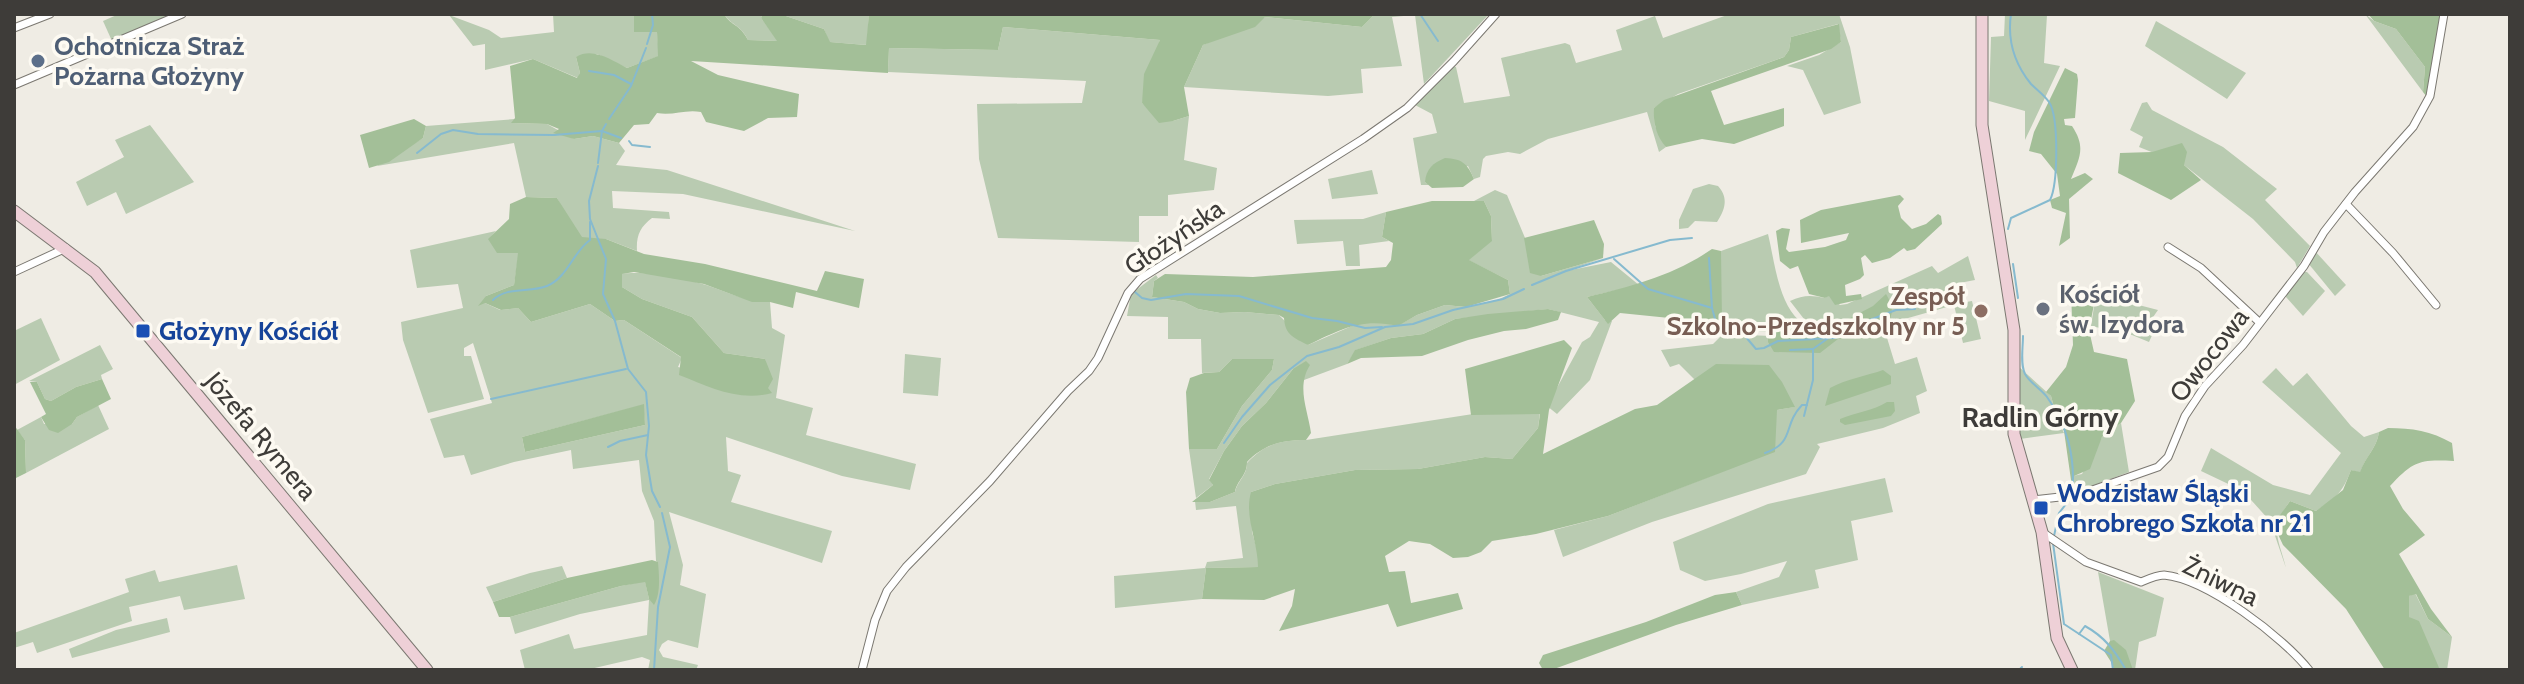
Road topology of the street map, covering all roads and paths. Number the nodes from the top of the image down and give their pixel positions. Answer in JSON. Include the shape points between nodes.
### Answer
{"nodes":[{"id":1,"x":50,"y":14,"type":"edge"},
{"id":2,"x":182,"y":14,"type":"edge"},
{"id":3,"x":1496,"y":14,"type":"edge"},
{"id":4,"x":1982,"y":14,"type":"edge"},
{"id":5,"x":2444,"y":14,"type":"edge"},
{"id":6,"x":14,"y":28,"type":"edge"},
{"id":7,"x":14,"y":85,"type":"edge"},
{"id":8,"x":2346,"y":204,"type":"junction"},
{"id":9,"x":14,"y":211,"type":"edge"},
{"id":10,"x":2168,"y":247,"type":"dead end"},
{"id":11,"x":66,"y":248,"type":"junction"},
{"id":12,"x":14,"y":272,"type":"edge"},
{"id":13,"x":2436,"y":305,"type":"dead end"},
{"id":14,"x":2259,"y":322,"type":"junction"},
{"id":15,"x":2033,"y":500,"type":"junction"},
{"id":16,"x":2046,"y":534,"type":"junction"},
{"id":17,"x":427,"y":670,"type":"edge"},
{"id":18,"x":862,"y":670,"type":"edge"},
{"id":19,"x":2072,"y":670,"type":"edge"},
{"id":20,"x":2309,"y":670,"type":"edge"}],
"edges":[{"from":1,"to":6,"type":"street"},
{"from":2,"to":7,"type":"street"},
{"from":3,"to":18,"type":"street","name":"Głożyńska","via":[[1407,108],[1140,279],[1089,371],[887,591]]},
{"from":4,"to":15,"type":"street","via":[[1983,133],[2014,330],[2014,434]]},
{"from":5,"to":8,"type":"street","name":"Owocowa","via":[[2427,105]]},
{"from":8,"to":13,"type":"street"},
{"from":8,"to":14,"type":"street","name":"Owocowa"},
{"from":9,"to":11,"type":"street","name":"Józefa Rymera"},
{"from":10,"to":14,"type":"street","via":[[2201,268]]},
{"from":11,"to":12,"type":"street"},
{"from":11,"to":17,"type":"street","name":"Józefa Rymera","via":[[106,284]]},
{"from":14,"to":15,"type":"street","name":"Owocowa","via":[[2205,386],[2158,467],[2078,495]]},
{"from":15,"to":16,"type":"street"},
{"from":16,"to":19,"type":"street","via":[[2054,626]]},
{"from":16,"to":20,"type":"street","name":"Żniwna","via":[[2086,562],[2141,582],[2162,574],[2184,580],[2226,601],[2260,623]]}]}
